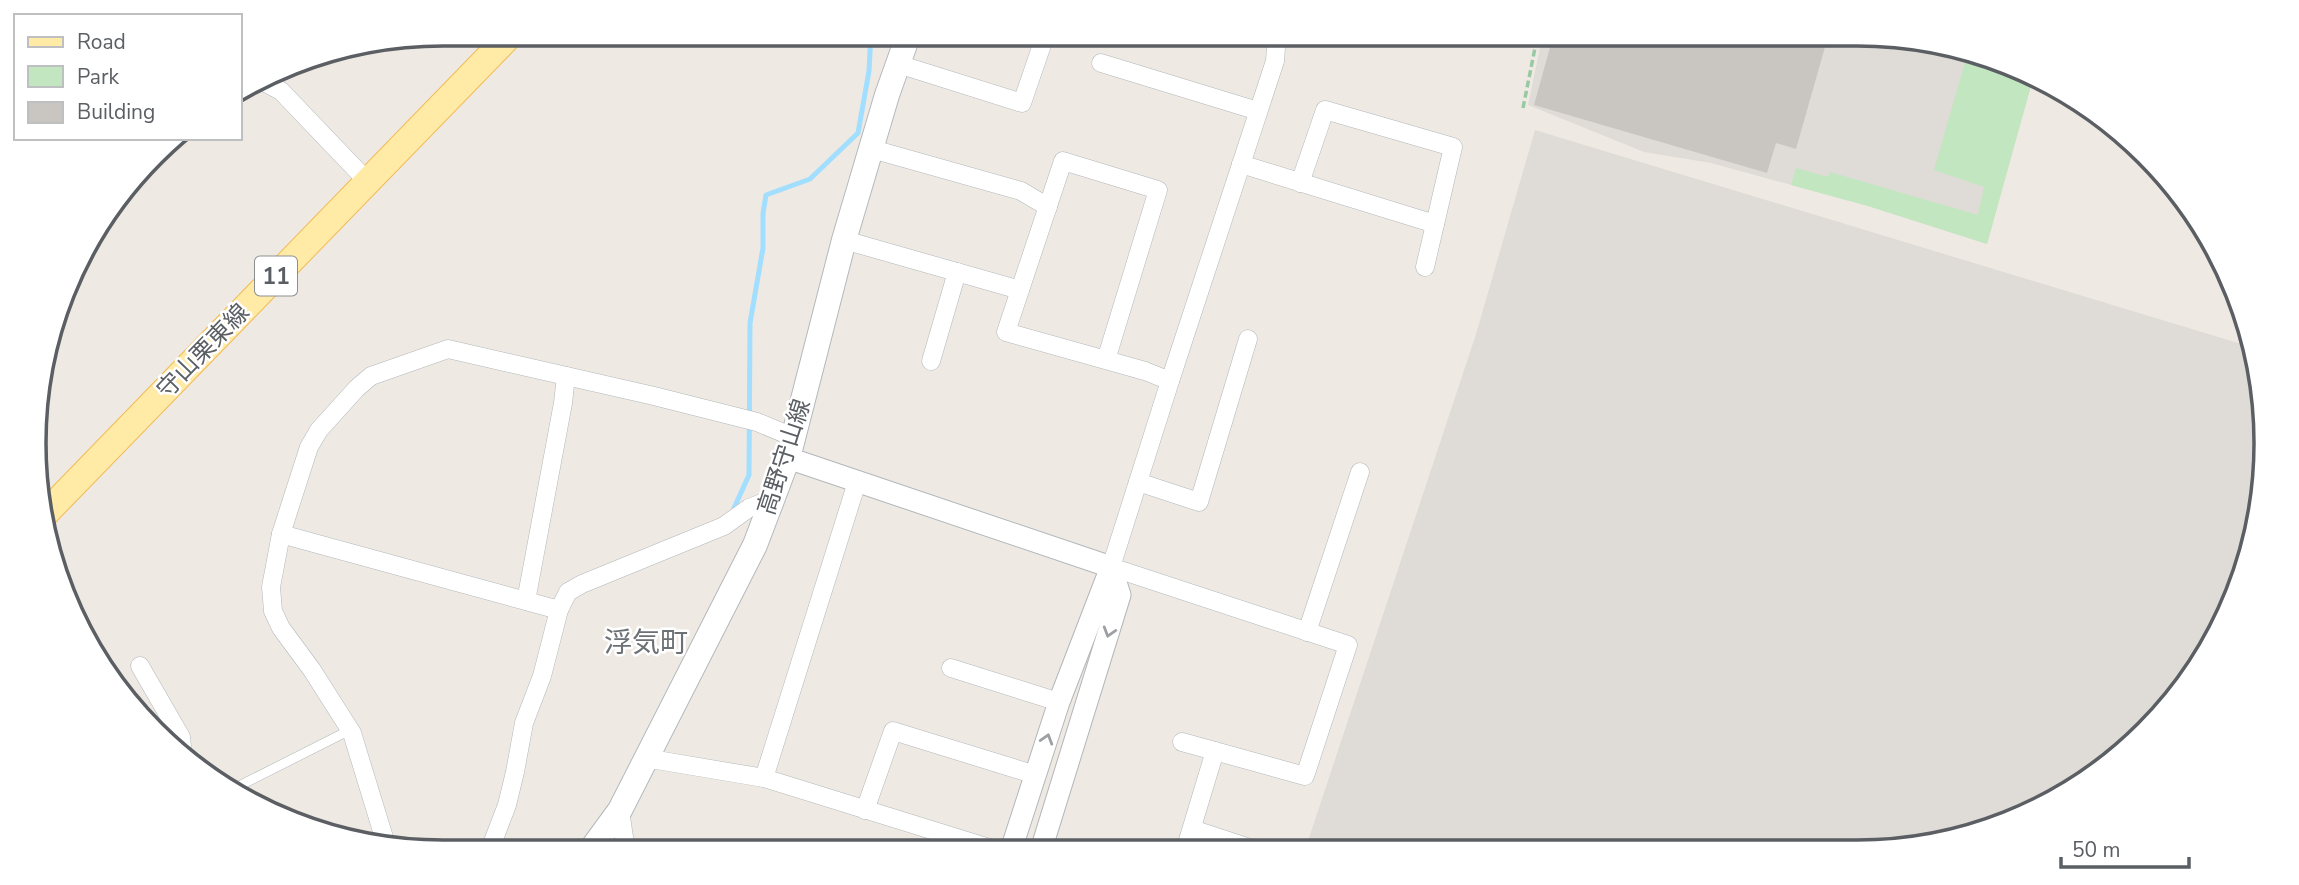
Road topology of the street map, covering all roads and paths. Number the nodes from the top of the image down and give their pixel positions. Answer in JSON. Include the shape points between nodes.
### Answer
{"nodes":[{"id":1,"x":499,"y":46,"type":"edge"},
{"id":2,"x":904,"y":46,"type":"edge"},
{"id":3,"x":1042,"y":46,"type":"edge"},
{"id":4,"x":1276,"y":46,"type":"edge"},
{"id":5,"x":1535,"y":46,"type":"edge"},
{"id":6,"x":1101,"y":63,"type":"dead end"},
{"id":7,"x":898,"y":64,"type":"junction"},
{"id":8,"x":270,"y":85,"type":"edge"},
{"id":9,"x":1523,"y":108,"type":"dead end"},
{"id":10,"x":1258,"y":111,"type":"junction"},
{"id":11,"x":872,"y":149,"type":"junction"},
{"id":12,"x":1241,"y":164,"type":"junction"},
{"id":13,"x":368,"y":182,"type":"junction"},
{"id":14,"x":1300,"y":183,"type":"junction"},
{"id":15,"x":1048,"y":206,"type":"junction"},
{"id":16,"x":1435,"y":224,"type":"junction"},
{"id":17,"x":844,"y":240,"type":"junction"},
{"id":18,"x":1425,"y":267,"type":"dead end"},
{"id":19,"x":957,"y":272,"type":"junction"},
{"id":20,"x":1020,"y":290,"type":"junction"},
{"id":21,"x":1248,"y":339,"type":"dead end"},
{"id":22,"x":1106,"y":360,"type":"junction"},
{"id":23,"x":931,"y":361,"type":"dead end"},
{"id":24,"x":566,"y":376,"type":"junction"},
{"id":25,"x":1170,"y":381,"type":"junction"},
{"id":26,"x":790,"y":448,"type":"junction"},
{"id":27,"x":1360,"y":472,"type":"dead end"},
{"id":28,"x":857,"y":481,"type":"junction"},
{"id":29,"x":1138,"y":482,"type":"junction"},
{"id":30,"x":772,"y":499,"type":"junction"},
{"id":31,"x":51,"y":508,"type":"edge"},
{"id":32,"x":281,"y":534,"type":"junction"},
{"id":33,"x":1111,"y":567,"type":"junction"},
{"id":34,"x":526,"y":601,"type":"junction"},
{"id":35,"x":553,"y":609,"type":"junction"},
{"id":36,"x":1307,"y":632,"type":"junction"},
{"id":37,"x":140,"y":666,"type":"dead end"},
{"id":38,"x":951,"y":668,"type":"dead end"},
{"id":39,"x":1059,"y":702,"type":"junction"},
{"id":40,"x":350,"y":730,"type":"junction"},
{"id":41,"x":181,"y":741,"type":"edge"},
{"id":42,"x":1182,"y":741,"type":"dead end"},
{"id":43,"x":1215,"y":751,"type":"junction"},
{"id":44,"x":645,"y":758,"type":"junction"},
{"id":45,"x":1036,"y":775,"type":"junction"},
{"id":46,"x":764,"y":778,"type":"junction"},
{"id":47,"x":242,"y":785,"type":"edge"},
{"id":48,"x":620,"y":810,"type":"junction"},
{"id":49,"x":865,"y":810,"type":"junction"},
{"id":50,"x":1192,"y":829,"type":"junction"},
{"id":51,"x":383,"y":835,"type":"edge"},
{"id":52,"x":494,"y":839,"type":"edge"},
{"id":53,"x":599,"y":839,"type":"edge"},
{"id":54,"x":624,"y":839,"type":"edge"},
{"id":55,"x":960,"y":839,"type":"edge"},
{"id":56,"x":1015,"y":839,"type":"edge"},
{"id":57,"x":1044,"y":839,"type":"edge"},
{"id":58,"x":1189,"y":839,"type":"edge"},
{"id":59,"x":1222,"y":839,"type":"edge"}],
"edges":[{"from":1,"to":13,"type":"main road","name":"守山栗東線","number":"11"},
{"from":2,"to":7,"type":"main road","name":"高野守山線"},
{"from":3,"to":7,"type":"street","via":[[1022,103]]},
{"from":4,"to":10,"type":"street"},
{"from":5,"to":9,"type":"path"},
{"from":6,"to":10,"type":"street"},
{"from":7,"to":11,"type":"main road","name":"高野守山線"},
{"from":8,"to":13,"type":"street","via":[[281,91]]},
{"from":10,"to":12,"type":"street"},
{"from":11,"to":15,"type":"street","via":[[1021,191]]},
{"from":11,"to":17,"type":"main road","name":"高野守山線"},
{"from":12,"to":14,"type":"street"},
{"from":12,"to":25,"type":"street"},
{"from":13,"to":31,"type":"main road","name":"守山栗東線","number":"11"},
{"from":14,"to":16,"type":"street"},
{"from":14,"to":16,"type":"street","via":[[1325,110],[1453,147]]},
{"from":15,"to":20,"type":"street"},
{"from":15,"to":22,"type":"street","via":[[1063,161],[1158,190]]},
{"from":16,"to":18,"type":"street"},
{"from":17,"to":19,"type":"street"},
{"from":17,"to":26,"type":"main road","name":"高野守山線"},
{"from":19,"to":20,"type":"street"},
{"from":19,"to":23,"type":"street"},
{"from":20,"to":22,"type":"street","via":[[1006,332]]},
{"from":21,"to":29,"type":"street","via":[[1199,502]]},
{"from":22,"to":25,"type":"street"},
{"from":24,"to":26,"type":"street","via":[[757,422]]},
{"from":24,"to":32,"type":"street","via":[[448,349],[370,376],[309,447]]},
{"from":24,"to":34,"type":"street"},
{"from":25,"to":29,"type":"street"},
{"from":26,"to":28,"type":"street"},
{"from":26,"to":30,"type":"main road","name":"高野守山線"},
{"from":27,"to":36,"type":"street"},
{"from":28,"to":33,"type":"street"},
{"from":28,"to":46,"type":"street"},
{"from":29,"to":33,"type":"street"},
{"from":30,"to":35,"type":"street","via":[[724,526],[582,584]]},
{"from":30,"to":44,"type":"main road","name":"高野守山線","via":[[755,545]]},
{"from":32,"to":34,"type":"street"},
{"from":32,"to":40,"type":"street","via":[[271,587],[273,611]]},
{"from":33,"to":36,"type":"street"},
{"from":33,"to":39,"type":"street"},
{"from":33,"to":57,"type":"street","one_way":true,"via":[[1120,594]]},
{"from":34,"to":35,"type":"street"},
{"from":35,"to":52,"type":"street","via":[[542,676],[524,723],[515,772]]},
{"from":36,"to":43,"type":"street","via":[[1348,645],[1305,776]]},
{"from":37,"to":41,"type":"street"},
{"from":38,"to":39,"type":"street"},
{"from":45,"to":39,"type":"street","one_way":true},
{"from":40,"to":47,"type":"lane"},
{"from":40,"to":51,"type":"street"},
{"from":42,"to":43,"type":"street"},
{"from":43,"to":50,"type":"street"},
{"from":44,"to":46,"type":"street"},
{"from":44,"to":48,"type":"main road","name":"高野守山線"},
{"from":45,"to":49,"type":"street","via":[[893,731]]},
{"from":45,"to":56,"type":"street"},
{"from":46,"to":49,"type":"street"},
{"from":48,"to":53,"type":"main road","name":"高野守山線"},
{"from":48,"to":54,"type":"street"},
{"from":49,"to":55,"type":"street"},
{"from":50,"to":58,"type":"street"},
{"from":50,"to":59,"type":"street"}]}
